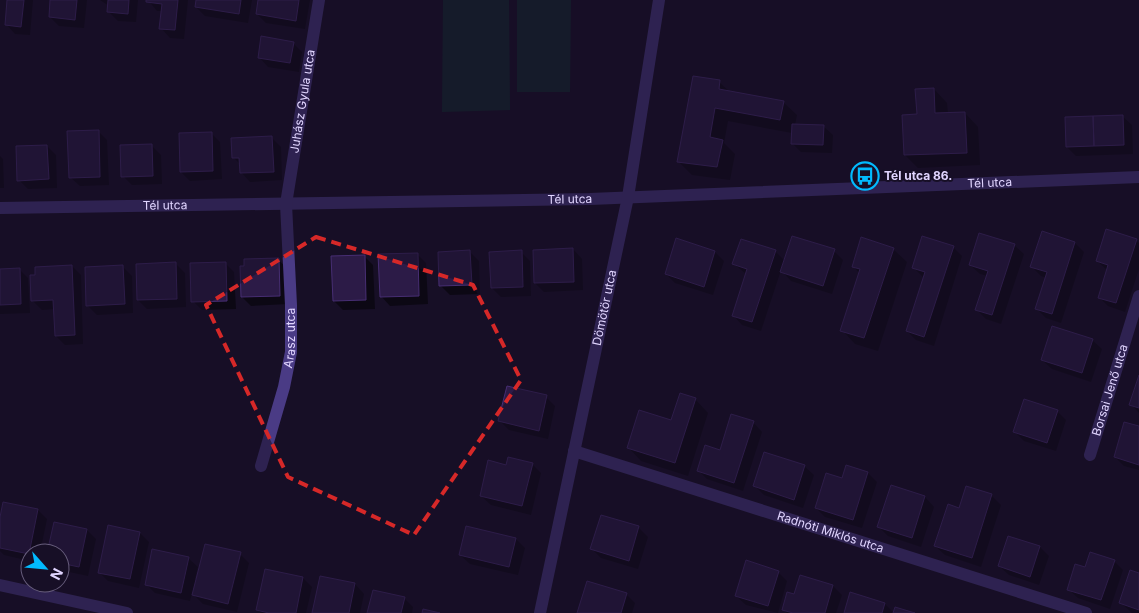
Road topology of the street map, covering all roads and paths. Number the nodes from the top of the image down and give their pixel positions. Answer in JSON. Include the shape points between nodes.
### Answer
{"nodes":[{"id":1,"x":319,"y":0,"type":"edge"},
{"id":2,"x":660,"y":0,"type":"edge"},
{"id":3,"x":1139,"y":177,"type":"edge"},
{"id":4,"x":628,"y":197,"type":"junction"},
{"id":5,"x":286,"y":204,"type":"junction"},
{"id":6,"x":0,"y":208,"type":"edge"},
{"id":7,"x":1139,"y":296,"type":"edge"},
{"id":8,"x":574,"y":451,"type":"junction"},
{"id":9,"x":1090,"y":455,"type":"dead end"},
{"id":10,"x":261,"y":466,"type":"dead end"},
{"id":11,"x":0,"y":586,"type":"edge"},
{"id":12,"x":127,"y":613,"type":"edge"},
{"id":13,"x":540,"y":613,"type":"edge"},
{"id":14,"x":1086,"y":613,"type":"edge"}],
"edges":[{"from":1,"to":5,"type":"street","name":"Juhász Gyula utca"},
{"from":2,"to":4,"type":"street","name":"Dömötör utca"},
{"from":3,"to":4,"type":"street","name":"Tél utca"},
{"from":4,"to":5,"type":"street","name":"Tél utca"},
{"from":4,"to":8,"type":"street","name":"Dömötör utca"},
{"from":5,"to":6,"type":"street","name":"Tél utca"},
{"from":5,"to":10,"type":"street","name":"Arasz utca","via":[[291,352]]},
{"from":7,"to":9,"type":"street","name":"Borsai Jenő utca"},
{"from":8,"to":13,"type":"street","name":"Dömötör utca"},
{"from":8,"to":14,"type":"street","name":"Radnóti Miklós utca"},
{"from":11,"to":12,"type":"street"}]}
